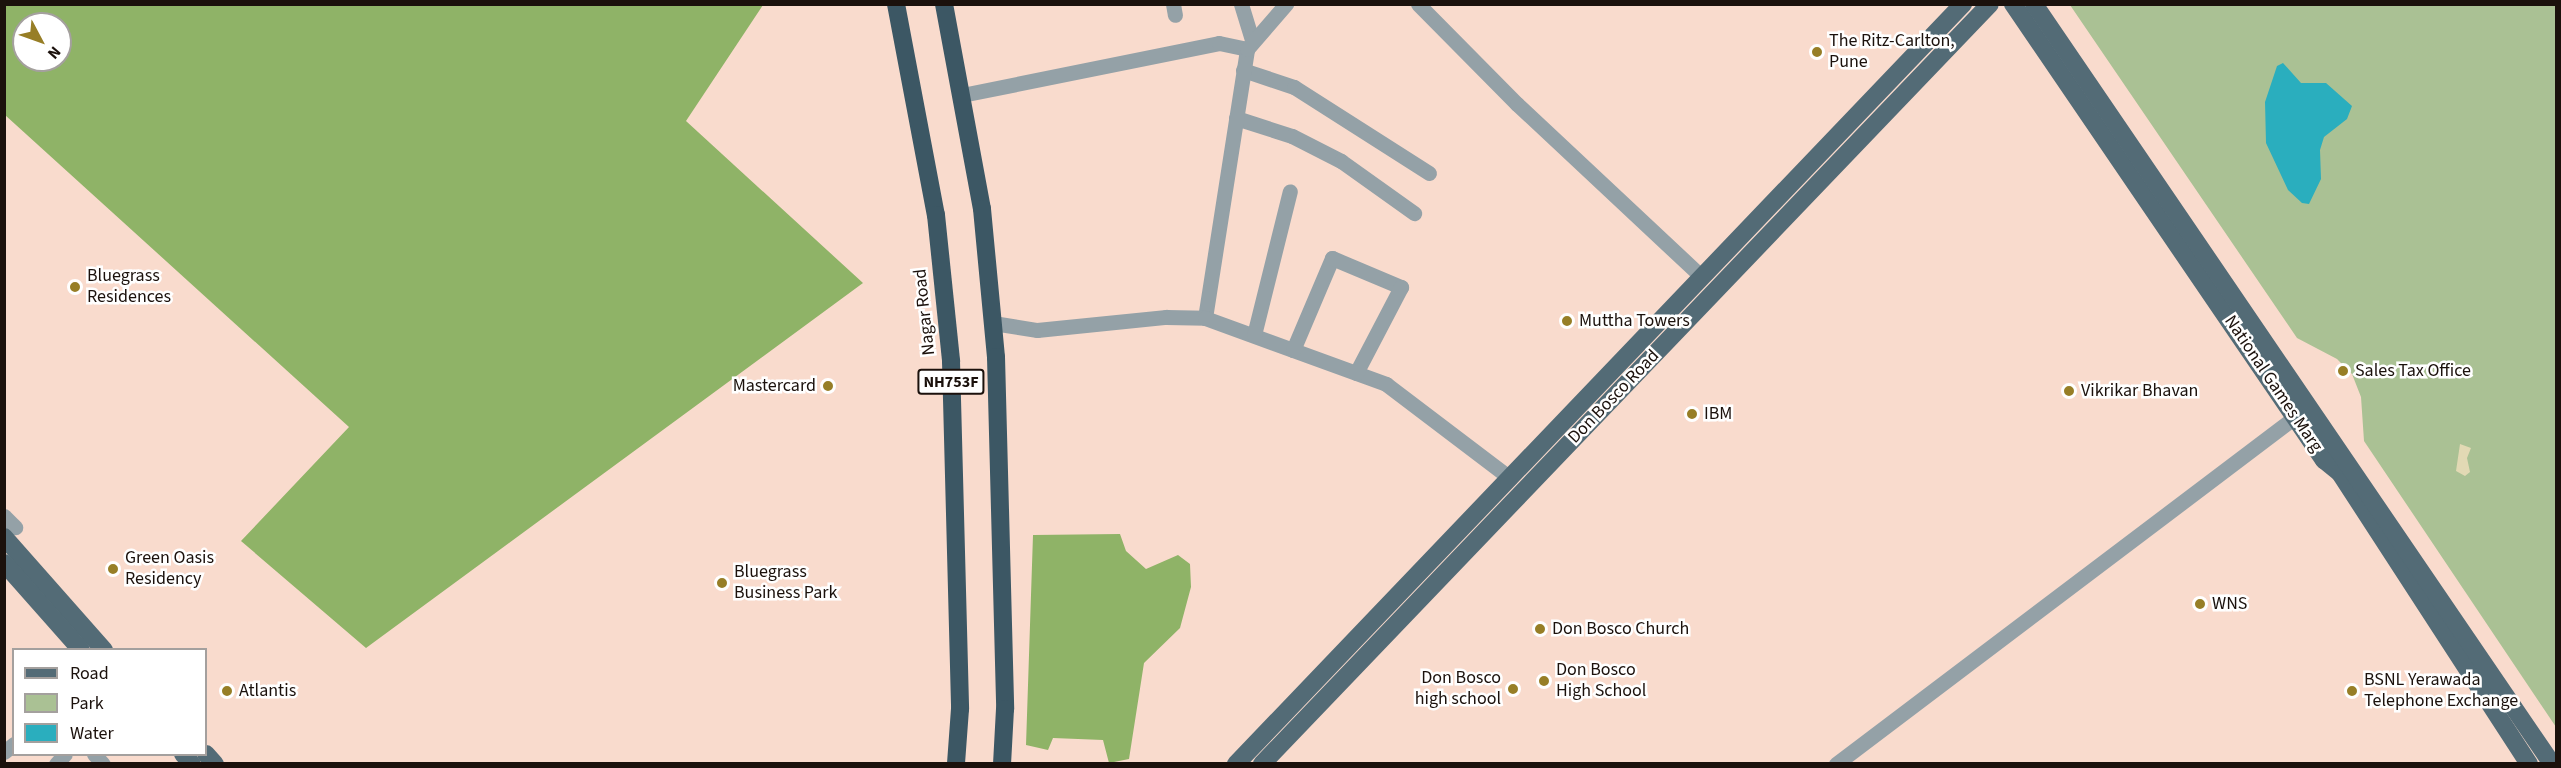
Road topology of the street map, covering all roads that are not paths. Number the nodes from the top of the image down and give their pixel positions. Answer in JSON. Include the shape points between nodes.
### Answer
{"nodes":[{"id":1,"x":896,"y":4,"type":"edge"},
{"id":2,"x":944,"y":4,"type":"edge"},
{"id":3,"x":1240,"y":4,"type":"edge"},
{"id":4,"x":1286,"y":4,"type":"edge"},
{"id":5,"x":1418,"y":4,"type":"edge"},
{"id":6,"x":1963,"y":4,"type":"edge"},
{"id":7,"x":1990,"y":4,"type":"edge"},
{"id":8,"x":2013,"y":4,"type":"edge"},
{"id":9,"x":2024,"y":4,"type":"edge"},
{"id":10,"x":2034,"y":4,"type":"edge"},
{"id":11,"x":2043,"y":4,"type":"edge"},
{"id":12,"x":1249,"y":44,"type":"junction"},
{"id":13,"x":2071,"y":66,"type":"junction"},
{"id":14,"x":1243,"y":70,"type":"junction"},
{"id":15,"x":962,"y":95,"type":"junction"},
{"id":16,"x":1236,"y":118,"type":"junction"},
{"id":17,"x":1429,"y":173,"type":"dead end"},
{"id":18,"x":1290,"y":191,"type":"dead end"},
{"id":19,"x":1414,"y":213,"type":"dead end"},
{"id":20,"x":1702,"y":278,"type":"junction"},
{"id":21,"x":1205,"y":318,"type":"junction"},
{"id":22,"x":993,"y":323,"type":"junction"},
{"id":23,"x":1254,"y":335,"type":"junction"},
{"id":24,"x":1293,"y":350,"type":"junction"},
{"id":25,"x":1356,"y":373,"type":"junction"},
{"id":26,"x":2295,"y":417,"type":"junction"},
{"id":27,"x":2344,"y":469,"type":"junction"},
{"id":28,"x":1510,"y":478,"type":"junction"},
{"id":29,"x":8,"y":527,"type":"edge"},
{"id":30,"x":4,"y":563,"type":"edge"},
{"id":31,"x":79,"y":648,"type":"edge"},
{"id":32,"x":102,"y":648,"type":"edge"},
{"id":33,"x":956,"y":764,"type":"edge"},
{"id":34,"x":1002,"y":764,"type":"edge"},
{"id":35,"x":1236,"y":764,"type":"edge"},
{"id":36,"x":1262,"y":764,"type":"edge"},
{"id":37,"x":1836,"y":764,"type":"edge"},
{"id":38,"x":2529,"y":764,"type":"edge"},
{"id":39,"x":2552,"y":764,"type":"edge"}],
"edges":[{"from":1,"to":33,"type":"highway","name":"Nagar Road","number":"NH753F","via":[[936,215],[951,361],[960,709]]},
{"from":2,"to":15,"type":"highway","number":"NH753F"},
{"from":3,"to":12,"type":"street"},
{"from":4,"to":12,"type":"street"},
{"from":5,"to":20,"type":"street","via":[[1517,104]]},
{"from":6,"to":20,"type":"main road","name":"Don Bosco Road"},
{"from":7,"to":36,"type":"main road","name":"Don Bosco Road"},
{"from":8,"to":26,"type":"main road","name":"National Games Marg"},
{"from":9,"to":13,"type":"main road"},
{"from":10,"to":13,"type":"main road"},
{"from":11,"to":27,"type":"main road","name":"National Games Marg","via":[[2348,447]]},
{"from":12,"to":14,"type":"street"},
{"from":12,"to":15,"type":"street","via":[[1219,43]]},
{"from":13,"to":27,"type":"main road"},
{"from":14,"to":16,"type":"street"},
{"from":14,"to":17,"type":"street","via":[[1294,87]]},
{"from":15,"to":22,"type":"highway","number":"NH753F","via":[[982,209]]},
{"from":16,"to":19,"type":"street","via":[[1293,136],[1341,161]]},
{"from":16,"to":21,"type":"street"},
{"from":18,"to":23,"type":"street"},
{"from":20,"to":28,"type":"main road","name":"Don Bosco Road"},
{"from":21,"to":22,"type":"street","via":[[1037,330]]},
{"from":21,"to":23,"type":"street"},
{"from":22,"to":34,"type":"highway","number":"NH753F","via":[[1005,709]]},
{"from":23,"to":24,"type":"street"},
{"from":24,"to":25,"type":"street"},
{"from":24,"to":25,"type":"street","via":[[1332,258],[1401,287]]},
{"from":25,"to":28,"type":"street","via":[[1397,391]]},
{"from":26,"to":27,"type":"main road","name":"National Games Marg","via":[[2324,460]]},
{"from":26,"to":37,"type":"street"},
{"from":27,"to":38,"type":"main road","name":"National Games Marg"},
{"from":27,"to":39,"type":"main road","name":"National Games Marg"},
{"from":28,"to":35,"type":"main road","name":"Don Bosco Road"},
{"from":29,"to":32,"type":"main road"},
{"from":30,"to":31,"type":"main road"}]}
